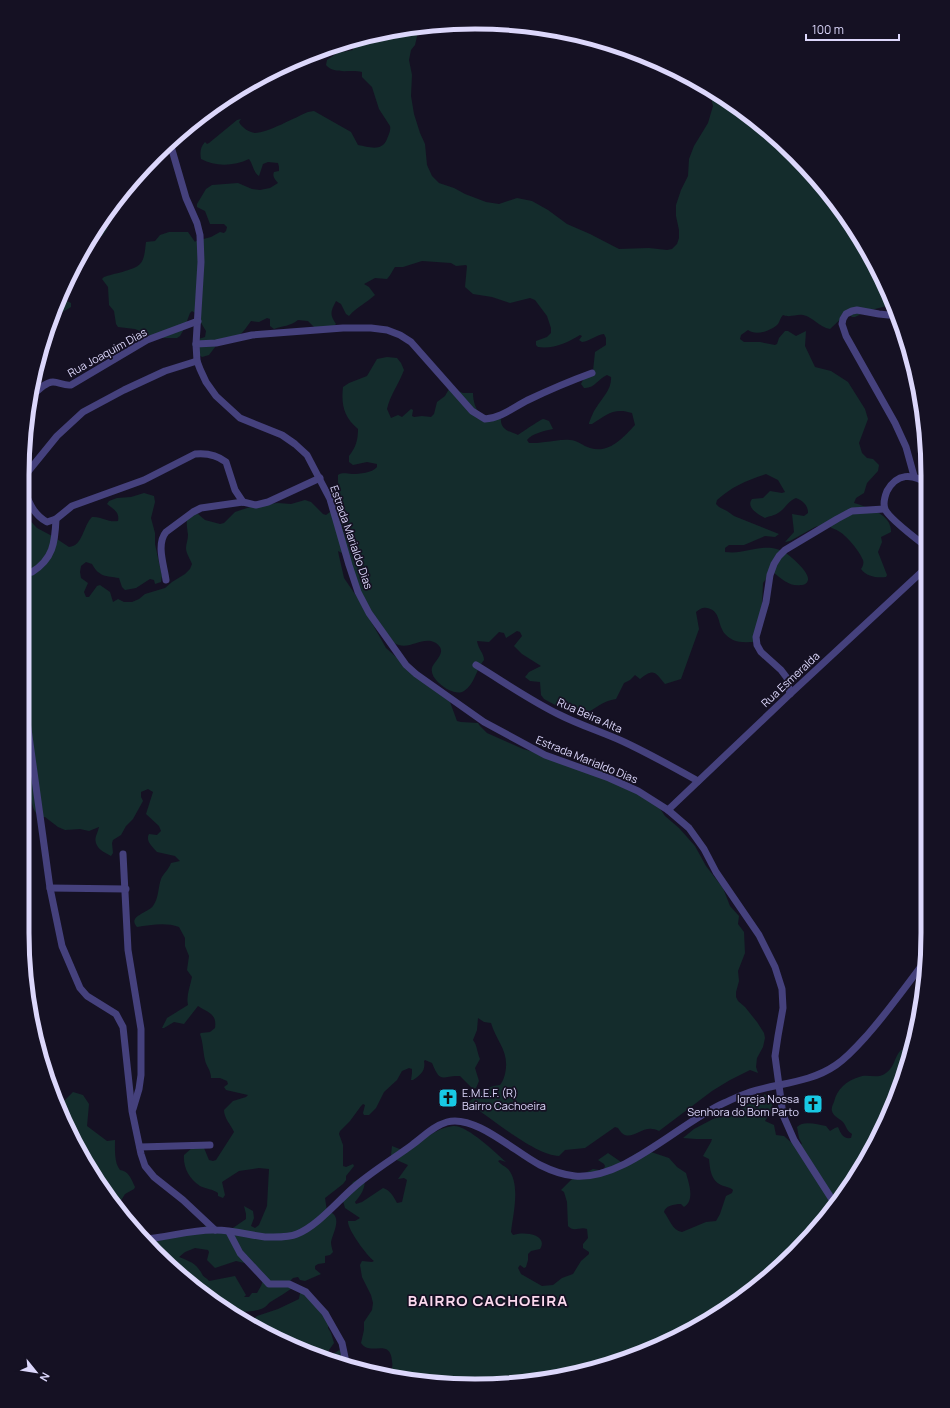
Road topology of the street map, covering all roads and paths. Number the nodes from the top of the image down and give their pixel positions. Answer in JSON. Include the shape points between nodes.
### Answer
{"nodes":[{"id":1,"x":172,"y":149,"type":"edge"},
{"id":2,"x":891,"y":315,"type":"edge"},
{"id":3,"x":198,"y":321,"type":"junction"},
{"id":4,"x":196,"y":344,"type":"junction"},
{"id":5,"x":197,"y":361,"type":"junction"},
{"id":6,"x":592,"y":373,"type":"dead end"},
{"id":7,"x":37,"y":392,"type":"edge"},
{"id":8,"x":29,"y":470,"type":"edge"},
{"id":9,"x":914,"y":476,"type":"junction"},
{"id":10,"x":320,"y":478,"type":"junction"},
{"id":11,"x":921,"y":480,"type":"edge"},
{"id":12,"x":243,"y":502,"type":"junction"},
{"id":13,"x":29,"y":503,"type":"edge"},
{"id":14,"x":884,"y":508,"type":"junction"},
{"id":15,"x":56,"y":519,"type":"junction"},
{"id":16,"x":921,"y":542,"type":"edge"},
{"id":17,"x":32,"y":572,"type":"dead end"},
{"id":18,"x":921,"y":572,"type":"edge"},
{"id":19,"x":166,"y":580,"type":"dead end"},
{"id":20,"x":476,"y":665,"type":"dead end"},
{"id":21,"x":790,"y":694,"type":"junction"},
{"id":22,"x":29,"y":736,"type":"edge"},
{"id":23,"x":698,"y":781,"type":"junction"},
{"id":24,"x":668,"y":810,"type":"junction"},
{"id":25,"x":123,"y":854,"type":"dead end"},
{"id":26,"x":50,"y":888,"type":"junction"},
{"id":27,"x":126,"y":889,"type":"junction"},
{"id":28,"x":919,"y":969,"type":"edge"},
{"id":29,"x":779,"y":1085,"type":"junction"},
{"id":30,"x":132,"y":1111,"type":"junction"},
{"id":31,"x":210,"y":1145,"type":"dead end"},
{"id":32,"x":140,"y":1147,"type":"junction"},
{"id":33,"x":832,"y":1200,"type":"edge"},
{"id":34,"x":215,"y":1230,"type":"junction"},
{"id":35,"x":229,"y":1232,"type":"junction"},
{"id":36,"x":150,"y":1238,"type":"edge"},
{"id":37,"x":345,"y":1359,"type":"edge"}],
"edges":[{"from":1,"to":3,"type":"street","name":"Estrada Marialdo Dias","via":[[186,198],[200,234]]},
{"from":2,"to":9,"type":"street","via":[[857,310],[846,314],[842,324],[906,447]]},
{"from":3,"to":4,"type":"street","name":"Estrada Marialdo Dias"},
{"from":3,"to":7,"type":"street","name":"Rua Joaquim Dias","via":[[147,340],[71,385],[48,383]]},
{"from":4,"to":5,"type":"street","name":"Estrada Marialdo Dias"},
{"from":4,"to":6,"type":"street","via":[[216,343],[252,335],[343,328],[387,330],[411,342],[472,411],[485,420],[497,417]]},
{"from":5,"to":8,"type":"street","via":[[124,390],[83,412],[57,436]]},
{"from":5,"to":10,"type":"street","name":"Estrada Marialdo Dias","via":[[206,382],[226,406],[240,418],[282,435],[295,444],[307,455]]},
{"from":9,"to":11,"type":"street"},
{"from":9,"to":14,"type":"street","via":[[900,477],[891,485],[885,496]]},
{"from":10,"to":12,"type":"street","via":[[268,502],[256,505]]},
{"from":10,"to":24,"type":"street","name":"Estrada Marialdo Dias","via":[[330,499],[358,592],[369,613],[406,665],[484,722],[521,743],[545,756],[638,791]]},
{"from":12,"to":15,"type":"street","via":[[235,490],[226,462],[216,456],[201,453],[144,480],[72,506]]},
{"from":12,"to":19,"type":"street","via":[[200,508],[162,536]]},
{"from":13,"to":15,"type":"street","via":[[47,522]]},
{"from":14,"to":16,"type":"street"},
{"from":14,"to":21,"type":"street","via":[[852,511],[785,550],[774,564],[756,637],[761,652],[787,678]]},
{"from":15,"to":17,"type":"street","via":[[54,544],[50,554],[39,568]]},
{"from":18,"to":21,"type":"street","name":"Rua Esmeralda"},
{"from":20,"to":23,"type":"street","name":"Rua Beira Alta","via":[[558,714],[622,741]]},
{"from":21,"to":23,"type":"street","name":"Rua Esmeralda"},
{"from":22,"to":26,"type":"street"},
{"from":23,"to":24,"type":"street","name":"Rua Esmeralda"},
{"from":24,"to":29,"type":"street","name":"Estrada Marialdo Dias","via":[[689,828],[704,849],[716,872],[759,935],[775,967],[782,989],[783,1008],[775,1056]]},
{"from":25,"to":27,"type":"street"},
{"from":26,"to":27,"type":"street"},
{"from":26,"to":30,"type":"street","via":[[62,946],[80,988],[87,996],[116,1014],[123,1027]]},
{"from":27,"to":30,"type":"street","via":[[128,950],[141,1029],[141,1075]]},
{"from":28,"to":29,"type":"street","via":[[882,1018],[838,1064],[822,1074]]},
{"from":29,"to":33,"type":"street","name":"Estrada Marialdo Dias","via":[[783,1115],[794,1140]]},
{"from":29,"to":35,"type":"street","via":[[750,1092],[723,1103],[633,1159],[595,1175],[574,1176],[539,1165],[483,1129],[465,1122],[448,1122],[433,1129],[370,1175],[333,1208],[297,1235],[268,1237]]},
{"from":30,"to":32,"type":"street"},
{"from":31,"to":32,"type":"street"},
{"from":32,"to":34,"type":"street","via":[[146,1166],[154,1177]]},
{"from":34,"to":35,"type":"street"},
{"from":34,"to":36,"type":"street"},
{"from":35,"to":37,"type":"street","via":[[240,1253],[269,1284],[289,1284],[306,1292],[325,1312],[342,1343]]}]}
